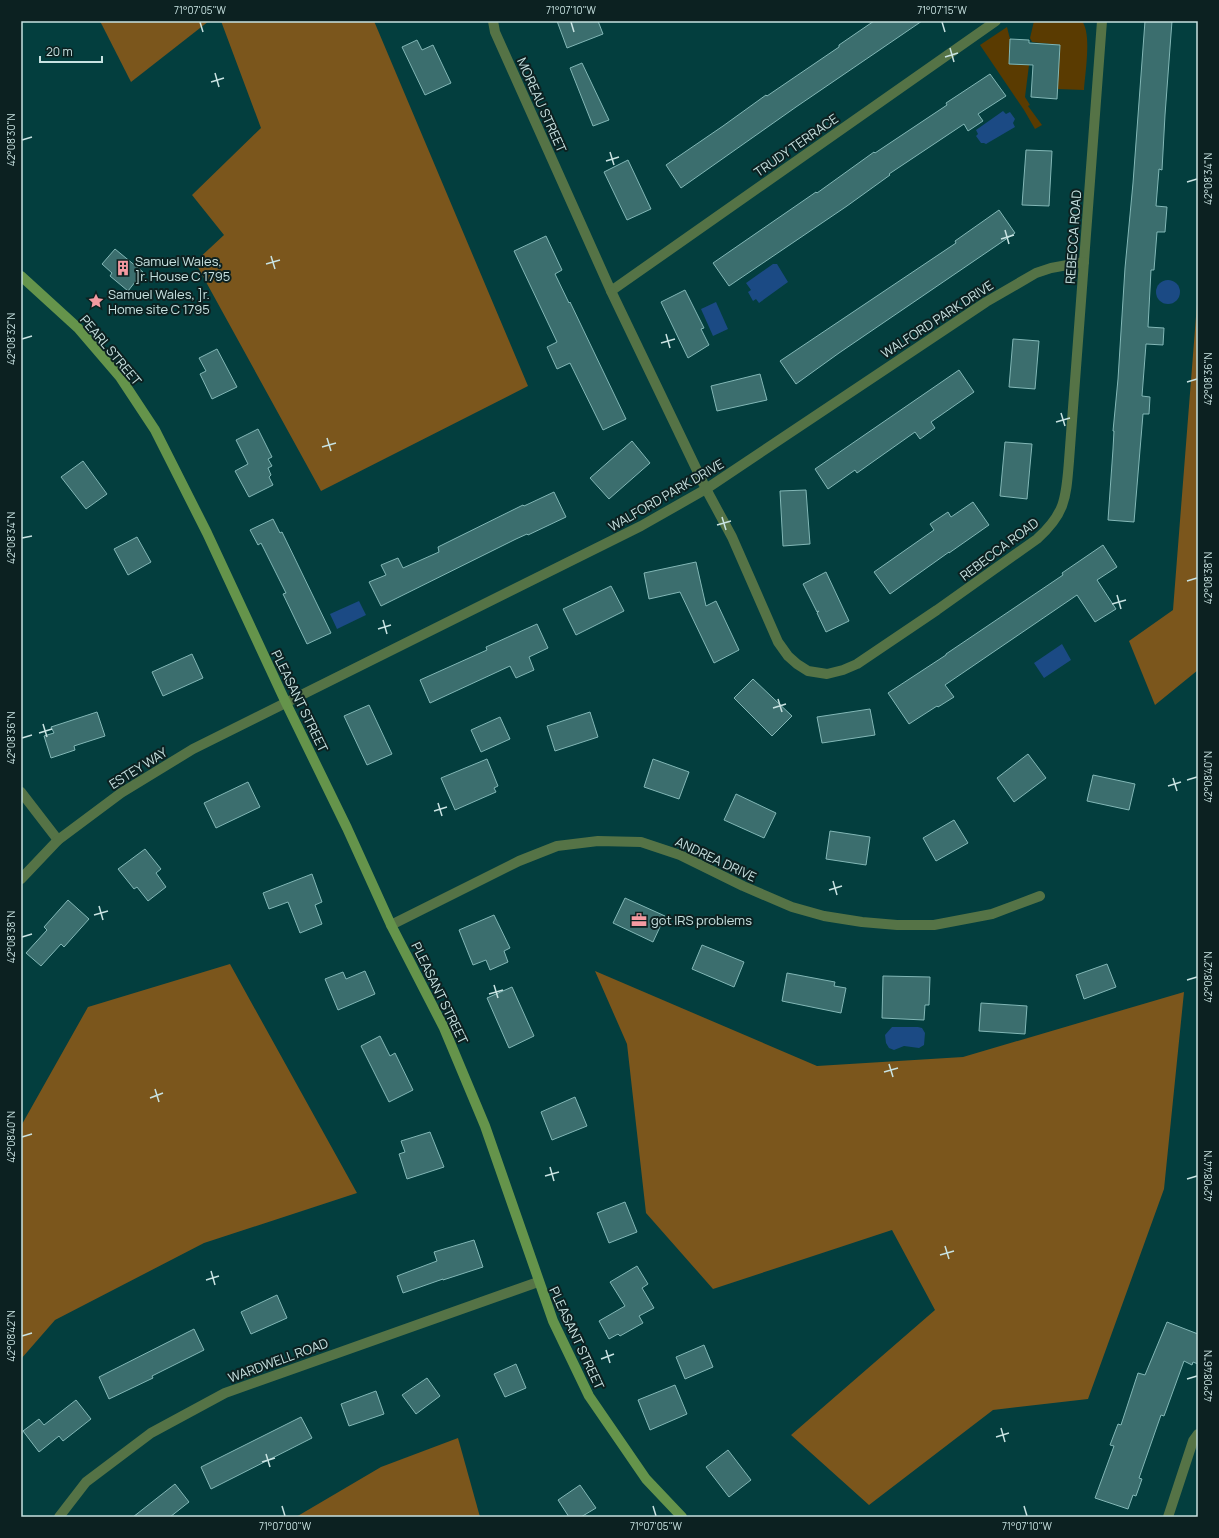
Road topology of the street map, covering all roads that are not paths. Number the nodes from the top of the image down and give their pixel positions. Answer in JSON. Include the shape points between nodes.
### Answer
{"nodes":[{"id":1,"x":493,"y":21,"type":"edge"},
{"id":2,"x":996,"y":21,"type":"edge"},
{"id":3,"x":1102,"y":21,"type":"edge"},
{"id":4,"x":1084,"y":262,"type":"junction"},
{"id":5,"x":21,"y":276,"type":"edge"},
{"id":6,"x":611,"y":291,"type":"junction"},
{"id":7,"x":176,"y":473,"type":"joint"},
{"id":8,"x":706,"y":489,"type":"junction"},
{"id":9,"x":286,"y":703,"type":"junction"},
{"id":10,"x":21,"y":792,"type":"edge"},
{"id":11,"x":58,"y":840,"type":"junction"},
{"id":12,"x":21,"y":879,"type":"edge"},
{"id":13,"x":1040,"y":896,"type":"dead end"},
{"id":14,"x":392,"y":925,"type":"junction"},
{"id":15,"x":538,"y":1282,"type":"junction"},
{"id":16,"x":1198,"y":1434,"type":"edge"},
{"id":17,"x":59,"y":1517,"type":"edge"},
{"id":18,"x":682,"y":1517,"type":"edge"},
{"id":19,"x":1168,"y":1517,"type":"edge"}],
"edges":[{"from":1,"to":6,"type":"street","name":"MOREAU STREET","via":[[495,32]]},
{"from":2,"to":6,"type":"street","name":"TRUDY TERRACE"},
{"from":3,"to":4,"type":"street","name":"REBECCA ROAD"},
{"from":4,"to":8,"type":"street","name":"WALFORD PARK DRIVE","via":[[1057,266],[1036,273],[986,302]]},
{"from":4,"to":8,"type":"street","name":"REBECCA ROAD","via":[[1066,493],[1057,517],[1037,539],[857,664],[827,674],[808,671],[788,656],[778,642],[732,537]]},
{"from":5,"to":7,"type":"main road","name":"PEARL STREET","via":[[78,328],[120,377],[155,430]]},
{"from":6,"to":8,"type":"street"},
{"from":7,"to":9,"type":"main road","name":"PLEASANT STREET","via":[[207,533]]},
{"from":8,"to":9,"type":"street","name":"WALFORD PARK DRIVE","via":[[641,526]]},
{"from":9,"to":11,"type":"street","name":"ESTEY WAY","via":[[193,749],[128,788]]},
{"from":9,"to":14,"type":"main road","name":"PLEASANT STREET","via":[[348,828]]},
{"from":10,"to":11,"type":"street"},
{"from":11,"to":12,"type":"street","name":"ESTEY WAY"},
{"from":13,"to":14,"type":"street","name":"ANDREA DRIVE","via":[[992,914],[934,925],[862,922],[792,908],[680,855],[641,842],[598,841],[557,846],[525,859]]},
{"from":14,"to":15,"type":"main road","name":"PLEASANT STREET","via":[[444,1028],[485,1126]]},
{"from":15,"to":17,"type":"street","name":"WARDWELL ROAD","via":[[224,1393],[151,1433],[86,1482]]},
{"from":15,"to":18,"type":"main road","name":"PLEASANT STREET","via":[[552,1321],[589,1396],[646,1479]]},
{"from":16,"to":19,"type":"street","via":[[1193,1441]]}]}
